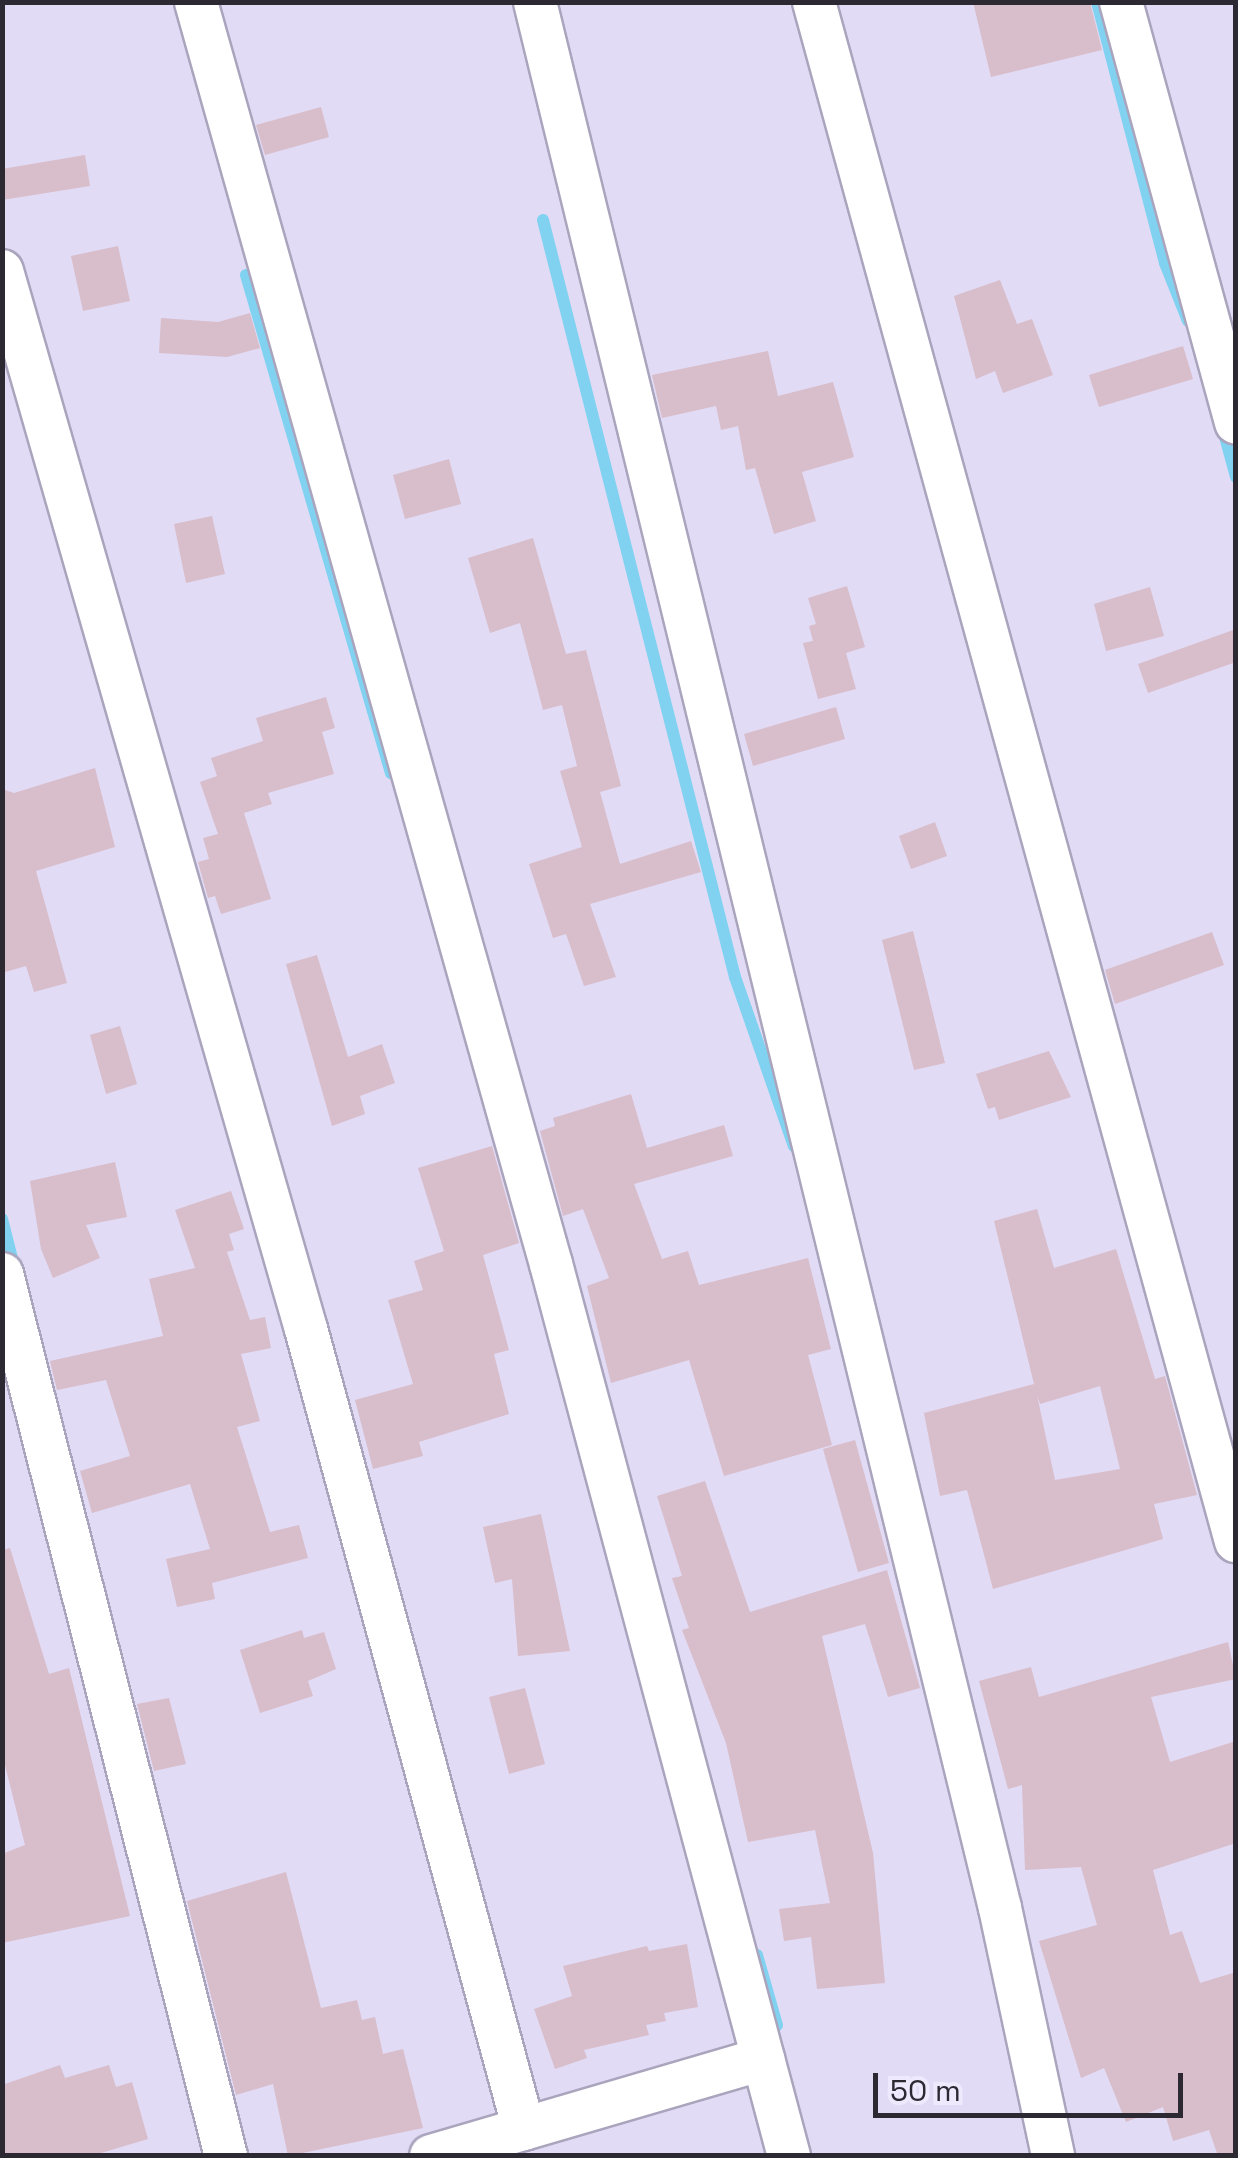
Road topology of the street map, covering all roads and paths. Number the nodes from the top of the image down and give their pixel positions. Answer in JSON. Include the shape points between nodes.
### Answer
{"nodes":[{"id":1,"x":196,"y":2,"type":"edge"},
{"id":2,"x":535,"y":2,"type":"edge"},
{"id":3,"x":814,"y":2,"type":"edge"},
{"id":4,"x":1121,"y":2,"type":"edge"},
{"id":5,"x":2,"y":271,"type":"edge"},
{"id":6,"x":1236,"y":424,"type":"edge"},
{"id":7,"x":2,"y":1274,"type":"edge"},
{"id":8,"x":1236,"y":1541,"type":"edge"},
{"id":9,"x":763,"y":2059,"type":"junction"},
{"id":10,"x":524,"y":2129,"type":"junction"},
{"id":11,"x":226,"y":2156,"type":"edge"},
{"id":12,"x":430,"y":2156,"type":"edge"},
{"id":13,"x":789,"y":2156,"type":"edge"},
{"id":14,"x":1053,"y":2156,"type":"edge"}],
"edges":[{"from":1,"to":9,"type":"street","via":[[551,1264]]},
{"from":2,"to":14,"type":"street","via":[[1000,1908]]},
{"from":3,"to":8,"type":"street"},
{"from":4,"to":6,"type":"street"},
{"from":5,"to":10,"type":"street","via":[[306,1328]]},
{"from":7,"to":11,"type":"street"},
{"from":9,"to":10,"type":"street"},
{"from":9,"to":13,"type":"street"},
{"from":10,"to":12,"type":"street"}]}
